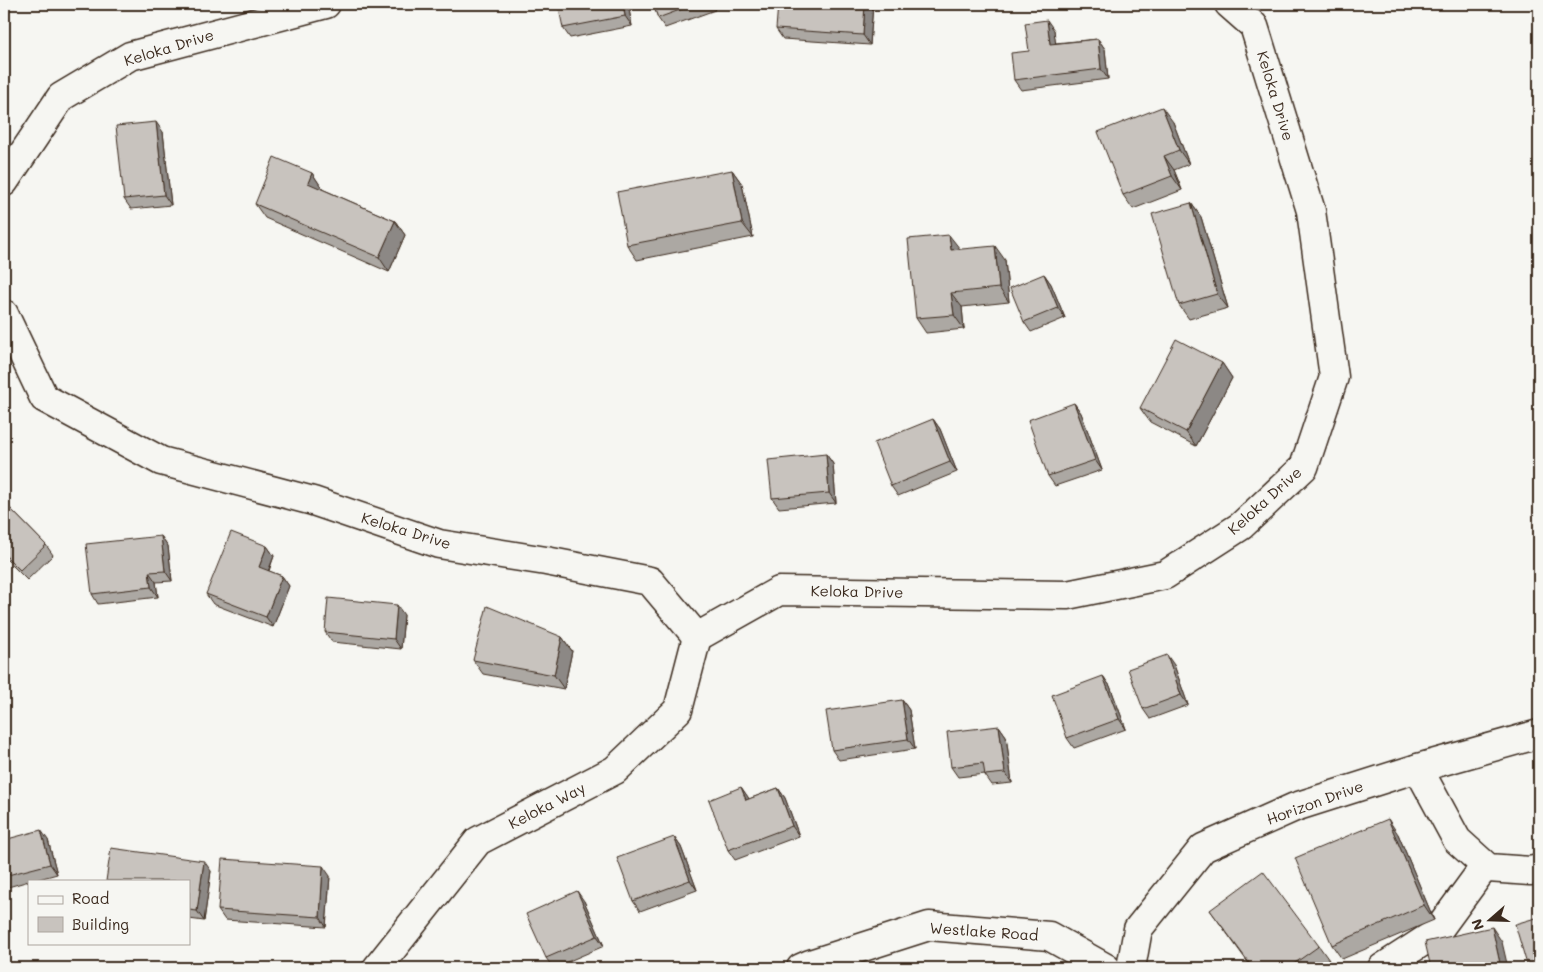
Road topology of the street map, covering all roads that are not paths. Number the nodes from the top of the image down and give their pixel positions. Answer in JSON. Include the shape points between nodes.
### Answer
{"nodes":[{"id":1,"x":326,"y":4,"type":"edge"},
{"id":2,"x":1229,"y":4,"type":"edge"},
{"id":3,"x":4,"y":182,"type":"edge"},
{"id":4,"x":4,"y":314,"type":"edge"},
{"id":5,"x":697,"y":636,"type":"junction"},
{"id":6,"x":1539,"y":734,"type":"edge"},
{"id":7,"x":1418,"y":768,"type":"junction"},
{"id":8,"x":1485,"y":866,"type":"junction"},
{"id":9,"x":1539,"y":870,"type":"edge"},
{"id":10,"x":377,"y":968,"type":"edge"},
{"id":11,"x":801,"y":968,"type":"edge"},
{"id":12,"x":1106,"y":968,"type":"edge"},
{"id":13,"x":1131,"y":968,"type":"edge"},
{"id":14,"x":1382,"y":968,"type":"edge"}],
"edges":[{"from":1,"to":3,"type":"street","name":"Keloka Drive","via":[[130,56],[60,97]]},
{"from":2,"to":5,"type":"street","name":"Keloka Drive","via":[[1254,26],[1311,211],[1334,377],[1304,467],[1242,526],[1165,575],[1067,595],[779,591]]},
{"from":4,"to":5,"type":"street","name":"Keloka Drive","via":[[44,398],[161,461],[313,501],[439,544],[546,560],[650,581]]},
{"from":5,"to":10,"type":"street","name":"Keloka Way","via":[[678,710],[616,770],[478,841]]},
{"from":6,"to":7,"type":"street","name":"Horizon Drive"},
{"from":7,"to":8,"type":"street","via":[[1457,840]]},
{"from":7,"to":13,"type":"street","name":"Horizon Drive","via":[[1295,807],[1203,848],[1138,929]]},
{"from":8,"to":9,"type":"street"},
{"from":8,"to":14,"type":"street","via":[[1436,933]]},
{"from":11,"to":12,"type":"street","name":"Westlake Road","via":[[928,926],[1049,936]]}]}
